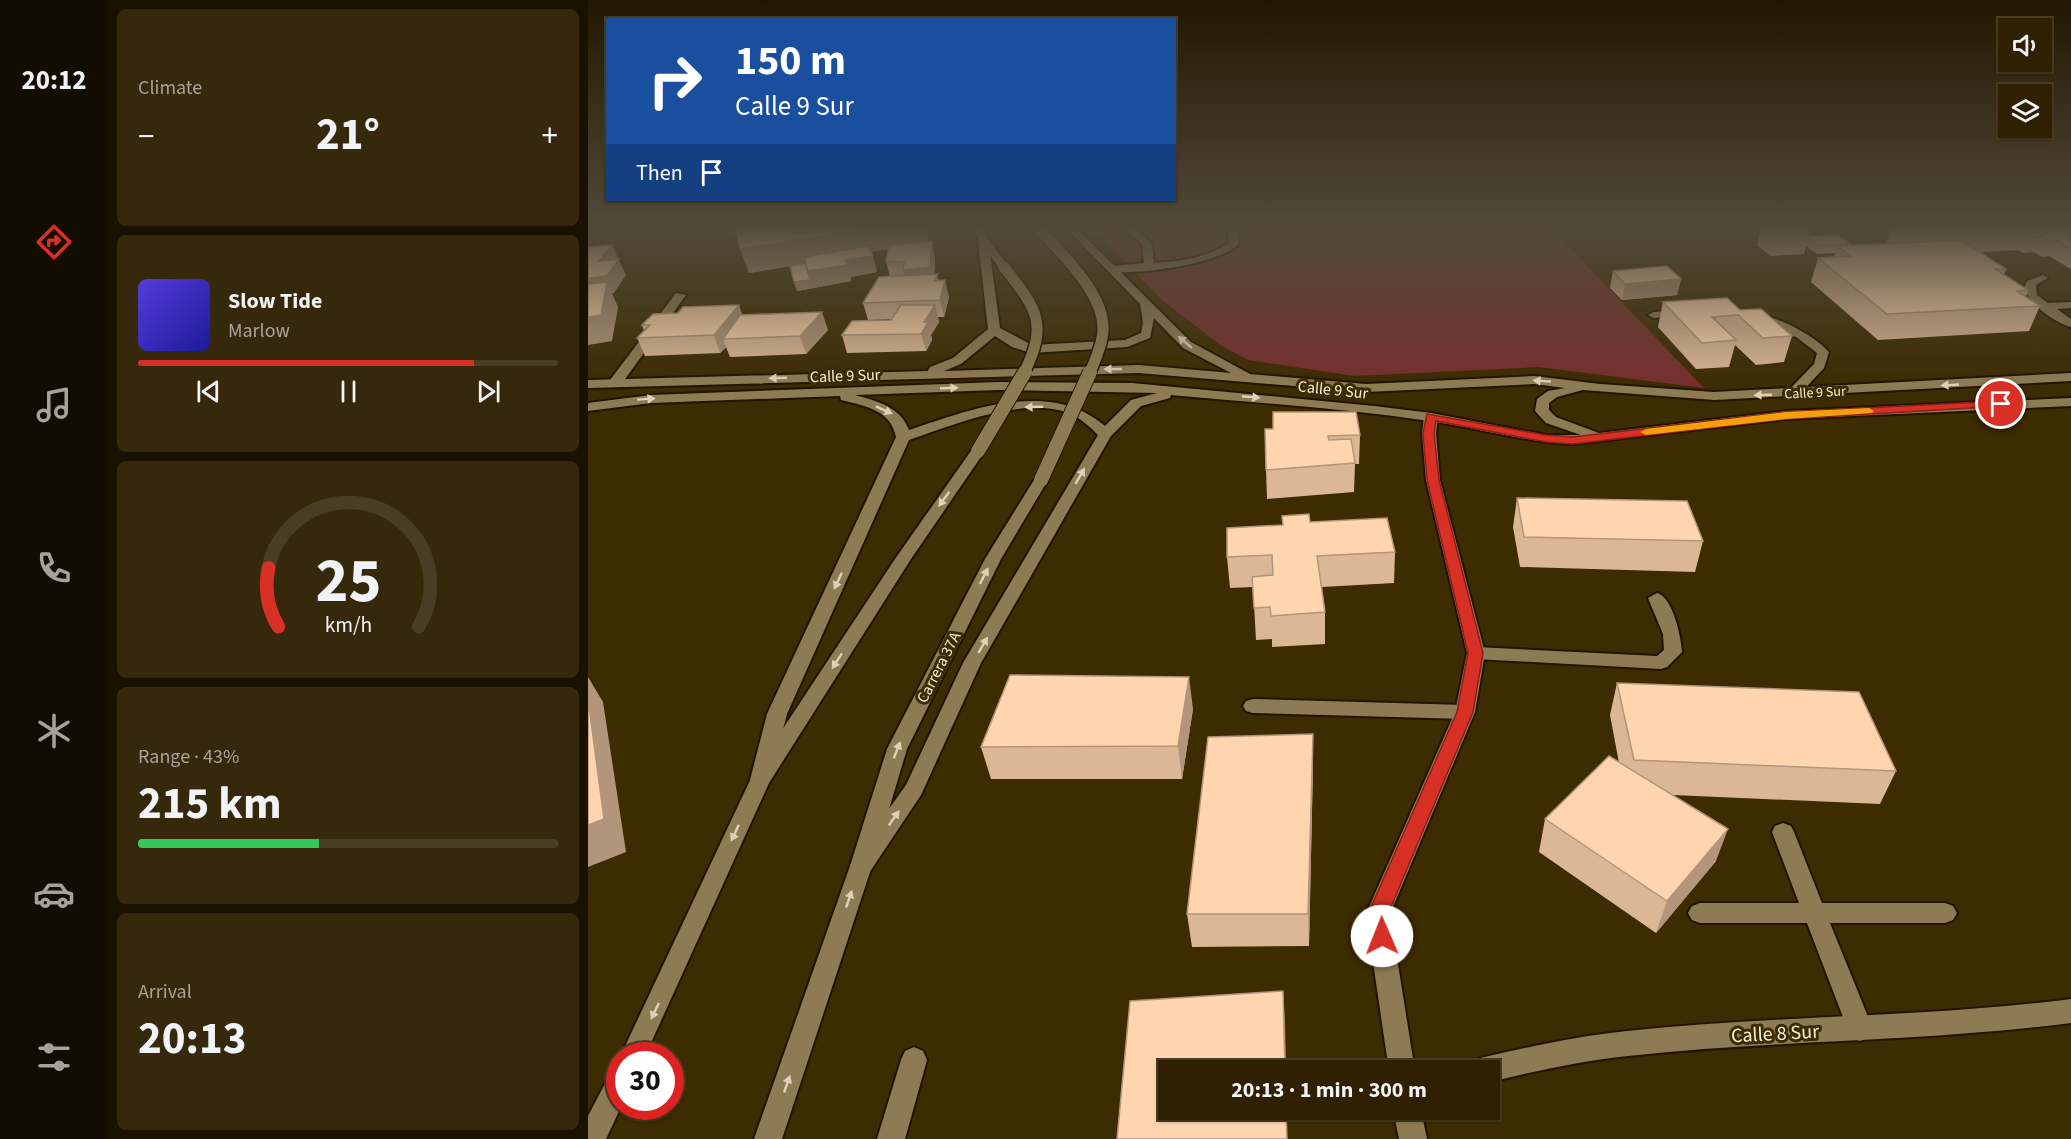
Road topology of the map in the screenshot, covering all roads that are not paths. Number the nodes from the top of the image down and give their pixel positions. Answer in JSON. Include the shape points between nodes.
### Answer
{"nodes":[{"id":1,"x":988,"y":279,"type":"edge"},
{"id":2,"x":1014,"y":279,"type":"edge"},
{"id":3,"x":1082,"y":279,"type":"edge"},
{"id":4,"x":1121,"y":279,"type":"edge"},
{"id":5,"x":2040,"y":279,"type":"edge"},
{"id":6,"x":680,"y":295,"type":"dead end"},
{"id":7,"x":1144,"y":303,"type":"junction"},
{"id":8,"x":2071,"y":305,"type":"edge"},
{"id":9,"x":2045,"y":307,"type":"junction"},
{"id":10,"x":1694,"y":313,"type":"edge"},
{"id":11,"x":1654,"y":315,"type":"dead end"},
{"id":12,"x":1752,"y":318,"type":"edge"},
{"id":13,"x":2071,"y":324,"type":"edge"},
{"id":14,"x":994,"y":330,"type":"junction"},
{"id":15,"x":916,"y":375,"type":"junction"},
{"id":16,"x":2071,"y":378,"type":"edge"},
{"id":17,"x":1255,"y":379,"type":"junction"},
{"id":18,"x":615,"y":383,"type":"junction"},
{"id":19,"x":588,"y":384,"type":"edge"},
{"id":20,"x":1600,"y":388,"type":"junction"},
{"id":21,"x":828,"y":392,"type":"junction"},
{"id":22,"x":1192,"y":392,"type":"junction"},
{"id":23,"x":1792,"y":393,"type":"junction"},
{"id":24,"x":2071,"y":402,"type":"edge"},
{"id":25,"x":588,"y":407,"type":"edge"},
{"id":26,"x":1431,"y":417,"type":"junction"},
{"id":27,"x":1105,"y":434,"type":"junction"},
{"id":28,"x":903,"y":437,"type":"junction"},
{"id":29,"x":1603,"y":438,"type":"junction"},
{"id":30,"x":1657,"y":598,"type":"dead end"},
{"id":31,"x":1476,"y":653,"type":"junction"},
{"id":32,"x":1253,"y":706,"type":"dead end"},
{"id":33,"x":1465,"y":712,"type":"junction"},
{"id":34,"x":760,"y":780,"type":"junction"},
{"id":35,"x":1784,"y":832,"type":"dead end"},
{"id":36,"x":861,"y":866,"type":"junction"},
{"id":37,"x":1700,"y":913,"type":"dead end"},
{"id":38,"x":1815,"y":913,"type":"junction"},
{"id":39,"x":1945,"y":913,"type":"dead end"},
{"id":40,"x":2071,"y":1011,"type":"edge"},
{"id":41,"x":1860,"y":1029,"type":"junction"},
{"id":42,"x":638,"y":1042,"type":"edge"},
{"id":43,"x":914,"y":1060,"type":"dead end"},
{"id":44,"x":1400,"y":1060,"type":"edge"},
{"id":45,"x":1500,"y":1067,"type":"edge"},
{"id":46,"x":606,"y":1110,"type":"edge"},
{"id":47,"x":1409,"y":1120,"type":"edge"},
{"id":48,"x":591,"y":1139,"type":"edge"},
{"id":49,"x":768,"y":1139,"type":"edge"},
{"id":50,"x":891,"y":1139,"type":"edge"},
{"id":51,"x":1413,"y":1139,"type":"edge"}],
"edges":[{"from":1,"to":14,"type":"main road"},
{"from":2,"to":34,"type":"main road","one_way":true,"bridge":true,"via":[[1035,316],[1039,334],[1031,361],[978,451]]},
{"from":36,"to":3,"type":"main road","name":"Carrera 37A","one_way":true,"bridge":true,"via":[[897,749],[993,560],[1041,480],[1084,389],[1103,337],[1100,307]]},
{"from":4,"to":7,"type":"main road"},
{"from":5,"to":9,"type":"main road","via":[[2029,288]]},
{"from":6,"to":18,"type":"main road","via":[[666,322]]},
{"from":7,"to":14,"type":"main road","via":[[1149,323],[1146,335],[1127,344],[1032,349]]},
{"from":17,"to":7,"type":"main road","one_way":true,"via":[[1187,345]]},
{"from":8,"to":9,"type":"main road"},
{"from":9,"to":13,"type":"main road"},
{"from":10,"to":11,"type":"main road"},
{"from":12,"to":23,"type":"main road","via":[[1800,334],[1823,352],[1820,365]]},
{"from":14,"to":15,"type":"main road","via":[[957,361]]},
{"from":17,"to":15,"type":"main road","name":"Calle 9 Sur","one_way":true,"via":[[1139,369]]},
{"from":15,"to":18,"type":"main road","name":"Calle 9 Sur","one_way":true},
{"from":16,"to":23,"type":"main road","name":"Calle 9 Sur","one_way":true},
{"from":20,"to":17,"type":"main road","name":"Calle 9 Sur","one_way":true,"via":[[1534,380],[1366,388]]},
{"from":18,"to":19,"type":"main road","name":"Calle 9 Sur"},
{"from":23,"to":20,"type":"main road","name":"Calle 9 Sur","one_way":true,"via":[[1713,396]]},
{"from":20,"to":29,"type":"main road","via":[[1553,394],[1542,402],[1542,411],[1564,426]]},
{"from":21,"to":22,"type":"main road","name":"Calle 9 Sur","one_way":true,"via":[[1070,385]]},
{"from":25,"to":21,"type":"main road","name":"Calle 9 Sur","one_way":true,"via":[[651,399]]},
{"from":21,"to":28,"type":"main road","one_way":true,"via":[[892,413],[903,426]]},
{"from":22,"to":26,"type":"main road","name":"Calle 9 Sur","one_way":true},
{"from":22,"to":27,"type":"main road","via":[[1143,399],[1113,422]]},
{"from":24,"to":29,"type":"main road","name":"Calle 9 Sur","via":[[1786,415]]},
{"from":26,"to":29,"type":"main road","name":"Calle 9 Sur","via":[[1546,438]]},
{"from":26,"to":31,"type":"main road","via":[[1433,480]]},
{"from":27,"to":28,"type":"main road","one_way":true,"via":[[1087,417],[1066,408],[1038,406],[1005,408]]},
{"from":36,"to":27,"type":"main road","one_way":true,"via":[[914,789],[972,663]]},
{"from":28,"to":34,"type":"main road","one_way":true,"via":[[777,714]]},
{"from":30,"to":31,"type":"main road","via":[[1672,634],[1673,652],[1661,663]]},
{"from":31,"to":33,"type":"main road"},
{"from":32,"to":33,"type":"main road"},
{"from":33,"to":44,"type":"main road","via":[[1378,914]]},
{"from":34,"to":42,"type":"main road","one_way":true},
{"from":35,"to":38,"type":"main road"},
{"from":49,"to":36,"type":"main road","name":"Carrera 37A","one_way":true},
{"from":37,"to":38,"type":"main road"},
{"from":38,"to":39,"type":"main road"},
{"from":38,"to":41,"type":"main road"},
{"from":40,"to":41,"type":"main road","name":"Calle 8 Sur","via":[[2021,1019]]},
{"from":41,"to":45,"type":"main road","name":"Calle 8 Sur","via":[[1600,1047]]},
{"from":43,"to":50,"type":"main road"},
{"from":46,"to":48,"type":"main road"},
{"from":47,"to":51,"type":"main road"}]}
